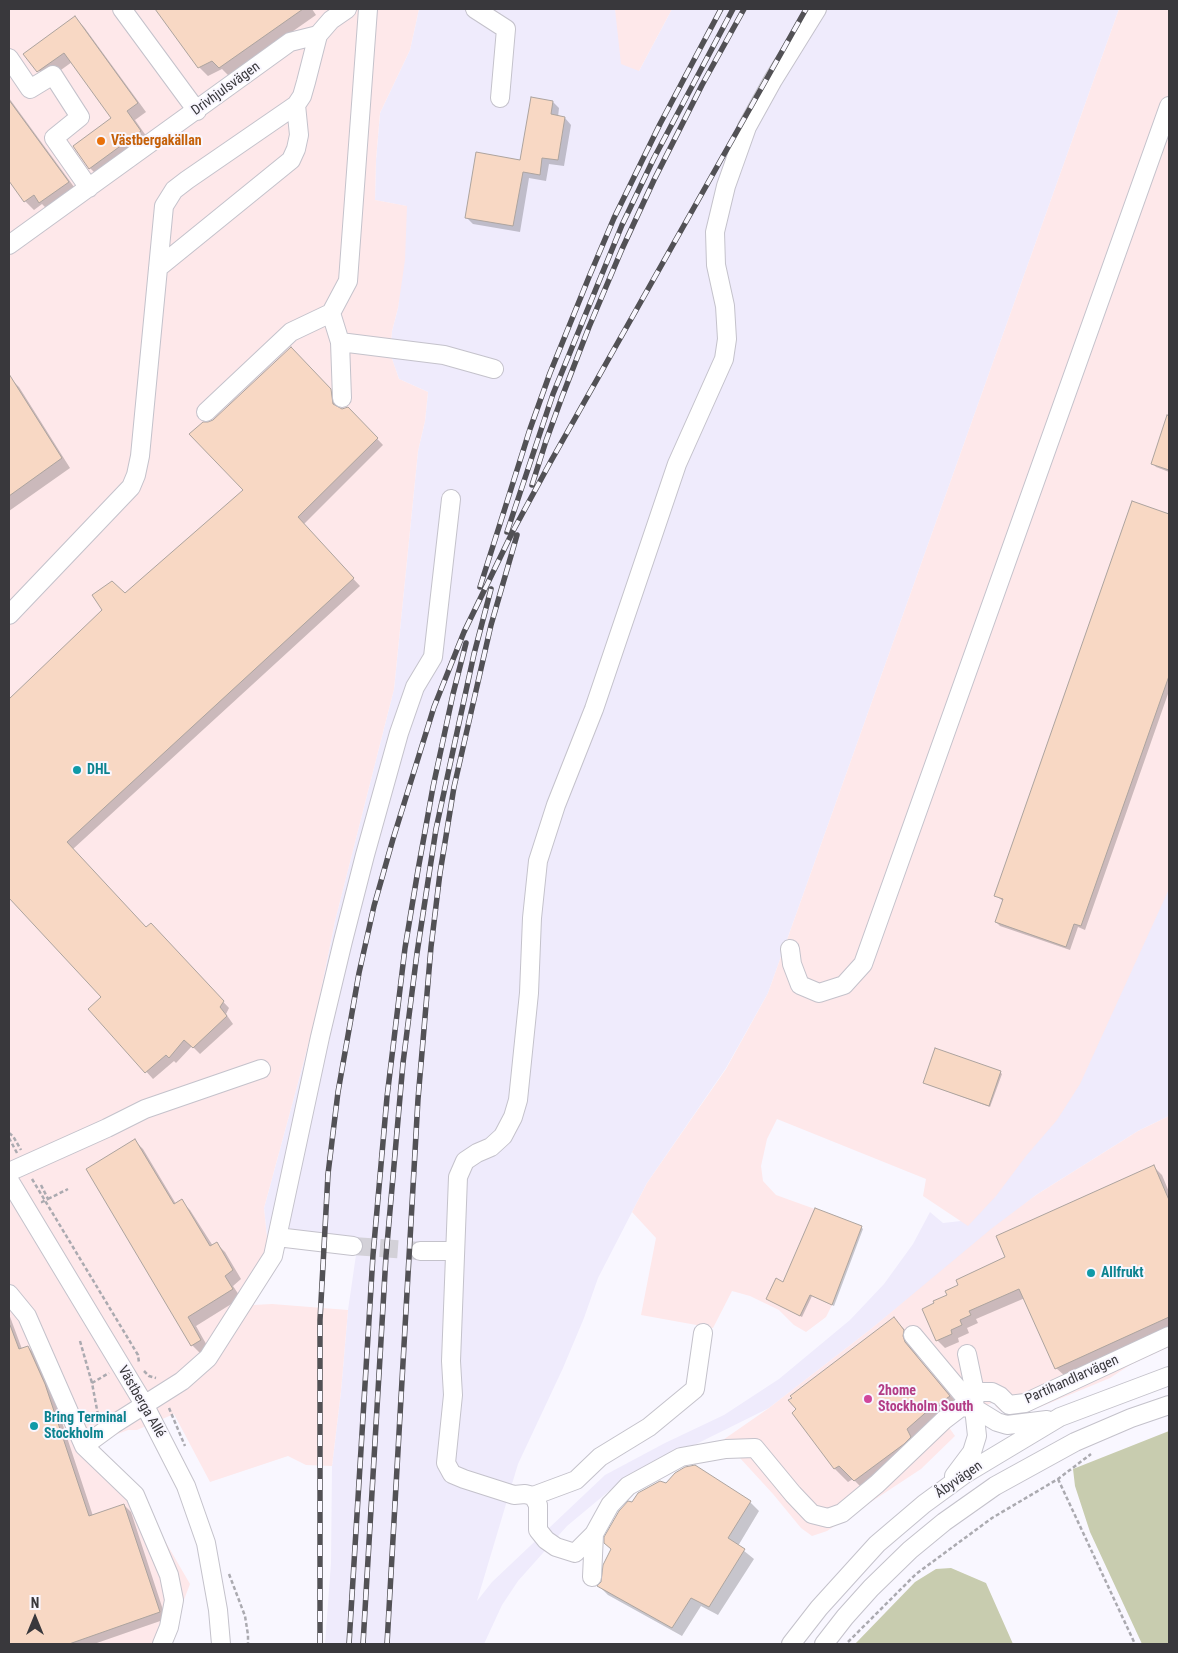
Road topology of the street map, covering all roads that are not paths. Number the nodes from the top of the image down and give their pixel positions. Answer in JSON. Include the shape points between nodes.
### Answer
{"nodes":[{"id":1,"x":122,"y":9,"type":"edge"},
{"id":2,"x":347,"y":9,"type":"edge"},
{"id":3,"x":368,"y":9,"type":"edge"},
{"id":4,"x":475,"y":9,"type":"edge"},
{"id":5,"x":817,"y":9,"type":"edge"},
{"id":6,"x":327,"y":15,"type":"edge"},
{"id":7,"x":318,"y":35,"type":"junction"},
{"id":8,"x":9,"y":58,"type":"edge"},
{"id":9,"x":500,"y":98,"type":"dead end"},
{"id":10,"x":296,"y":105,"type":"junction"},
{"id":11,"x":1169,"y":106,"type":"edge"},
{"id":12,"x":196,"y":111,"type":"junction"},
{"id":13,"x":89,"y":188,"type":"junction"},
{"id":14,"x":9,"y":245,"type":"edge"},
{"id":15,"x":158,"y":268,"type":"junction"},
{"id":16,"x":331,"y":313,"type":"junction"},
{"id":17,"x":340,"y":342,"type":"junction"},
{"id":18,"x":494,"y":369,"type":"dead end"},
{"id":19,"x":342,"y":398,"type":"dead end"},
{"id":20,"x":206,"y":412,"type":"dead end"},
{"id":21,"x":451,"y":499,"type":"dead end"},
{"id":22,"x":9,"y":616,"type":"edge"},
{"id":23,"x":790,"y":949,"type":"dead end"},
{"id":24,"x":261,"y":1070,"type":"dead end"},
{"id":25,"x":9,"y":1172,"type":"edge"},
{"id":26,"x":9,"y":1180,"type":"edge"},
{"id":27,"x":277,"y":1237,"type":"junction"},
{"id":28,"x":354,"y":1246,"type":"tunnel mouth"},
{"id":29,"x":420,"y":1251,"type":"tunnel mouth"},
{"id":30,"x":454,"y":1251,"type":"junction"},
{"id":31,"x":9,"y":1294,"type":"edge"},
{"id":32,"x":703,"y":1333,"type":"dead end"},
{"id":33,"x":913,"y":1334,"type":"dead end"},
{"id":34,"x":1169,"y":1336,"type":"edge"},
{"id":35,"x":967,"y":1354,"type":"dead end"},
{"id":36,"x":1169,"y":1376,"type":"edge"},
{"id":37,"x":975,"y":1400,"type":"junction"},
{"id":38,"x":144,"y":1404,"type":"junction"},
{"id":39,"x":1169,"y":1405,"type":"edge"},
{"id":40,"x":1060,"y":1417,"type":"junction"},
{"id":41,"x":84,"y":1446,"type":"junction"},
{"id":42,"x":945,"y":1488,"type":"junction"},
{"id":43,"x":533,"y":1496,"type":"junction"},
{"id":44,"x":594,"y":1534,"type":"junction"},
{"id":45,"x":592,"y":1577,"type":"dead end"},
{"id":46,"x":162,"y":1644,"type":"edge"},
{"id":47,"x":222,"y":1644,"type":"edge"},
{"id":48,"x":791,"y":1644,"type":"edge"},
{"id":49,"x":824,"y":1644,"type":"edge"}],
"edges":[{"from":1,"to":12,"type":"street"},
{"from":2,"to":6,"type":"street"},
{"from":3,"to":16,"type":"street","via":[[348,281]]},
{"from":4,"to":9,"type":"street","via":[[506,29]]},
{"from":5,"to":30,"type":"street","via":[[747,127],[726,186],[715,232],[716,265],[725,306],[727,340],[724,359],[676,464],[594,709],[538,861],[518,1100],[504,1136],[492,1147],[477,1152],[460,1169]]},
{"from":6,"to":7,"type":"street"},
{"from":7,"to":10,"type":"street","via":[[302,96]]},
{"from":7,"to":12,"type":"street","name":"Drivhjulsvägen","via":[[290,42]]},
{"from":8,"to":13,"type":"street","via":[[30,89],[53,75],[80,117],[54,138]]},
{"from":10,"to":15,"type":"street","via":[[299,135],[291,160]]},
{"from":10,"to":15,"type":"street","via":[[174,190],[164,206]]},
{"from":11,"to":23,"type":"street","via":[[862,964],[844,985],[819,993],[800,986]]},
{"from":12,"to":13,"type":"street","name":"Drivhjulsvägen"},
{"from":13,"to":14,"type":"street","name":"Drivhjulsvägen"},
{"from":15,"to":22,"type":"street","via":[[140,456],[131,487]]},
{"from":16,"to":17,"type":"street"},
{"from":16,"to":20,"type":"street","via":[[291,332]]},
{"from":17,"to":18,"type":"street","via":[[444,355]]},
{"from":17,"to":19,"type":"street"},
{"from":21,"to":27,"type":"street","via":[[433,658],[414,687],[363,864],[320,1037]]},
{"from":24,"to":25,"type":"street","via":[[145,1109]]},
{"from":26,"to":38,"type":"street","name":"Västberga Allé"},
{"from":27,"to":28,"type":"street"},
{"from":27,"to":38,"type":"street","via":[[273,1256],[208,1358],[182,1381]]},
{"from":29,"to":30,"type":"street"},
{"from":30,"to":43,"type":"street","via":[[453,1395],[446,1463],[452,1474],[464,1479],[514,1495]]},
{"from":31,"to":41,"type":"street","via":[[27,1316]]},
{"from":32,"to":43,"type":"street","via":[[695,1389],[649,1426],[600,1457],[576,1480]]},
{"from":33,"to":37,"type":"street"},
{"from":34,"to":37,"type":"street","name":"Partihandlarvägen","via":[[1025,1403],[1009,1405],[992,1392]]},
{"from":35,"to":37,"type":"street"},
{"from":36,"to":40,"type":"street","name":"Åbyvägen"},
{"from":37,"to":40,"type":"street","via":[[998,1422],[1008,1425]]},
{"from":37,"to":42,"type":"street","via":[[975,1446]]},
{"from":37,"to":44,"type":"street","via":[[944,1420],[842,1513],[828,1518],[812,1514],[755,1448],[726,1449],[681,1457],[628,1486],[610,1505]]},
{"from":38,"to":41,"type":"street"},
{"from":38,"to":47,"type":"street","name":"Västberga Allé","via":[[182,1478],[201,1527],[211,1568]]},
{"from":39,"to":49,"type":"street","name":"Åbyvägen","via":[[1075,1442],[995,1486],[910,1550],[871,1588]]},
{"from":40,"to":42,"type":"street","name":"Åbyvägen"},
{"from":41,"to":46,"type":"street","via":[[135,1495],[169,1575],[174,1600]]},
{"from":42,"to":48,"type":"street","name":"Åbyvägen","via":[[877,1544]]},
{"from":43,"to":44,"type":"street","via":[[538,1505],[538,1530],[556,1547],[574,1553]]},
{"from":44,"to":45,"type":"street"}]}
